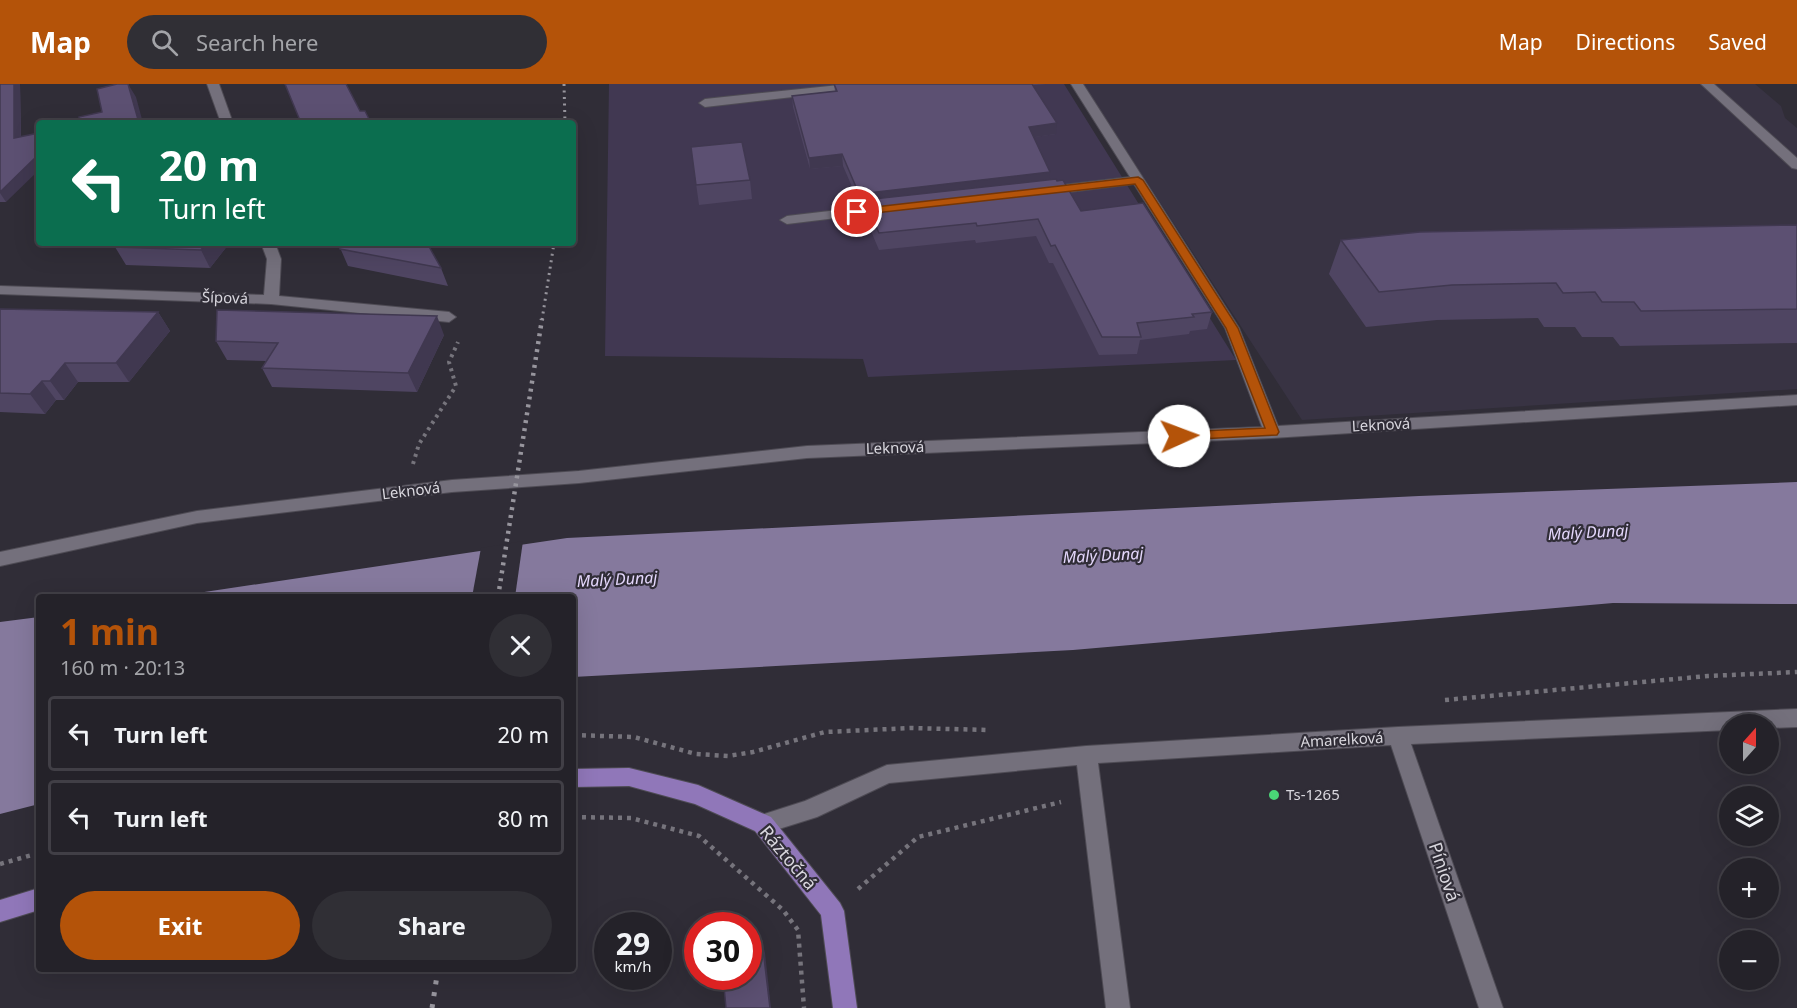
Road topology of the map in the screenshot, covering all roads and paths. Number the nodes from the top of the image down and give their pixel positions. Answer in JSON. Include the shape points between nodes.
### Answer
{"nodes":[{"id":1,"x":213,"y":84,"type":"edge"},
{"id":2,"x":881,"y":84,"type":"edge"},
{"id":3,"x":1077,"y":84,"type":"edge"},
{"id":4,"x":1707,"y":84,"type":"edge"},
{"id":5,"x":705,"y":103,"type":"dead end"},
{"id":6,"x":226,"y":120,"type":"edge"},
{"id":7,"x":1797,"y":165,"type":"edge"},
{"id":8,"x":1138,"y":180,"type":"junction"},
{"id":9,"x":1033,"y":192,"type":"edge"},
{"id":10,"x":904,"y":207,"type":"edge"},
{"id":11,"x":787,"y":220,"type":"dead end"},
{"id":12,"x":269,"y":246,"type":"edge"},
{"id":13,"x":0,"y":290,"type":"edge"},
{"id":14,"x":270,"y":300,"type":"junction"},
{"id":15,"x":449,"y":317,"type":"joint"},
{"id":16,"x":1797,"y":400,"type":"edge"},
{"id":17,"x":1272,"y":432,"type":"junction"},
{"id":18,"x":405,"y":492,"type":"junction"},
{"id":19,"x":0,"y":559,"type":"edge"},
{"id":20,"x":1797,"y":718,"type":"edge"},
{"id":21,"x":991,"y":730,"type":"dead end"},
{"id":22,"x":576,"y":735,"type":"edge"},
{"id":23,"x":1398,"y":736,"type":"junction"},
{"id":24,"x":1086,"y":756,"type":"junction"},
{"id":25,"x":576,"y":778,"type":"edge"},
{"id":26,"x":1090,"y":794,"type":"junction"},
{"id":27,"x":576,"y":817,"type":"edge"},
{"id":28,"x":762,"y":824,"type":"junction"},
{"id":29,"x":36,"y":854,"type":"edge"},
{"id":30,"x":0,"y":864,"type":"edge"},
{"id":31,"x":36,"y":900,"type":"edge"},
{"id":32,"x":0,"y":910,"type":"edge"},
{"id":33,"x":832,"y":911,"type":"junction"},
{"id":34,"x":804,"y":1008,"type":"edge"},
{"id":35,"x":845,"y":1008,"type":"edge"},
{"id":36,"x":1118,"y":1008,"type":"edge"},
{"id":37,"x":1491,"y":1008,"type":"edge"}],
"edges":[{"from":1,"to":6,"type":"street"},
{"from":2,"to":5,"type":"street"},
{"from":3,"to":8,"type":"street"},
{"from":4,"to":7,"type":"street"},
{"from":8,"to":9,"type":"street"},
{"from":8,"to":17,"type":"street","via":[[1232,328]]},
{"from":10,"to":11,"type":"street"},
{"from":12,"to":14,"type":"street","via":[[274,259]]},
{"from":13,"to":14,"type":"street","name":"Šípová"},
{"from":14,"to":15,"type":"street","name":"Šípová"},
{"from":15,"to":18,"type":"path","via":[[465,324],[449,362],[456,386],[419,444]]},
{"from":16,"to":17,"type":"street","name":"Leknová"},
{"from":17,"to":18,"type":"street","name":"Leknová","via":[[807,452]]},
{"from":18,"to":19,"type":"street","name":"Leknová","via":[[197,517]]},
{"from":20,"to":23,"type":"street","name":"Amarelková"},
{"from":21,"to":22,"type":"path","via":[[825,732],[728,756],[696,754],[634,736]]},
{"from":23,"to":24,"type":"street","name":"Amarelková"},
{"from":23,"to":37,"type":"street","name":"Píniová"},
{"from":24,"to":26,"type":"street"},
{"from":24,"to":28,"type":"street","name":"Amarelková","via":[[887,774],[809,810]]},
{"from":25,"to":28,"type":"main road","name":"Ráztočná","via":[[629,777],[698,795]]},
{"from":26,"to":33,"type":"path","via":[[918,837]]},
{"from":26,"to":36,"type":"street"},
{"from":27,"to":34,"type":"path","via":[[631,818],[699,836],[783,910],[798,930]]},
{"from":28,"to":33,"type":"main road","name":"Ráztočná"},
{"from":29,"to":30,"type":"path"},
{"from":31,"to":32,"type":"main road"},
{"from":33,"to":35,"type":"main road"}]}
